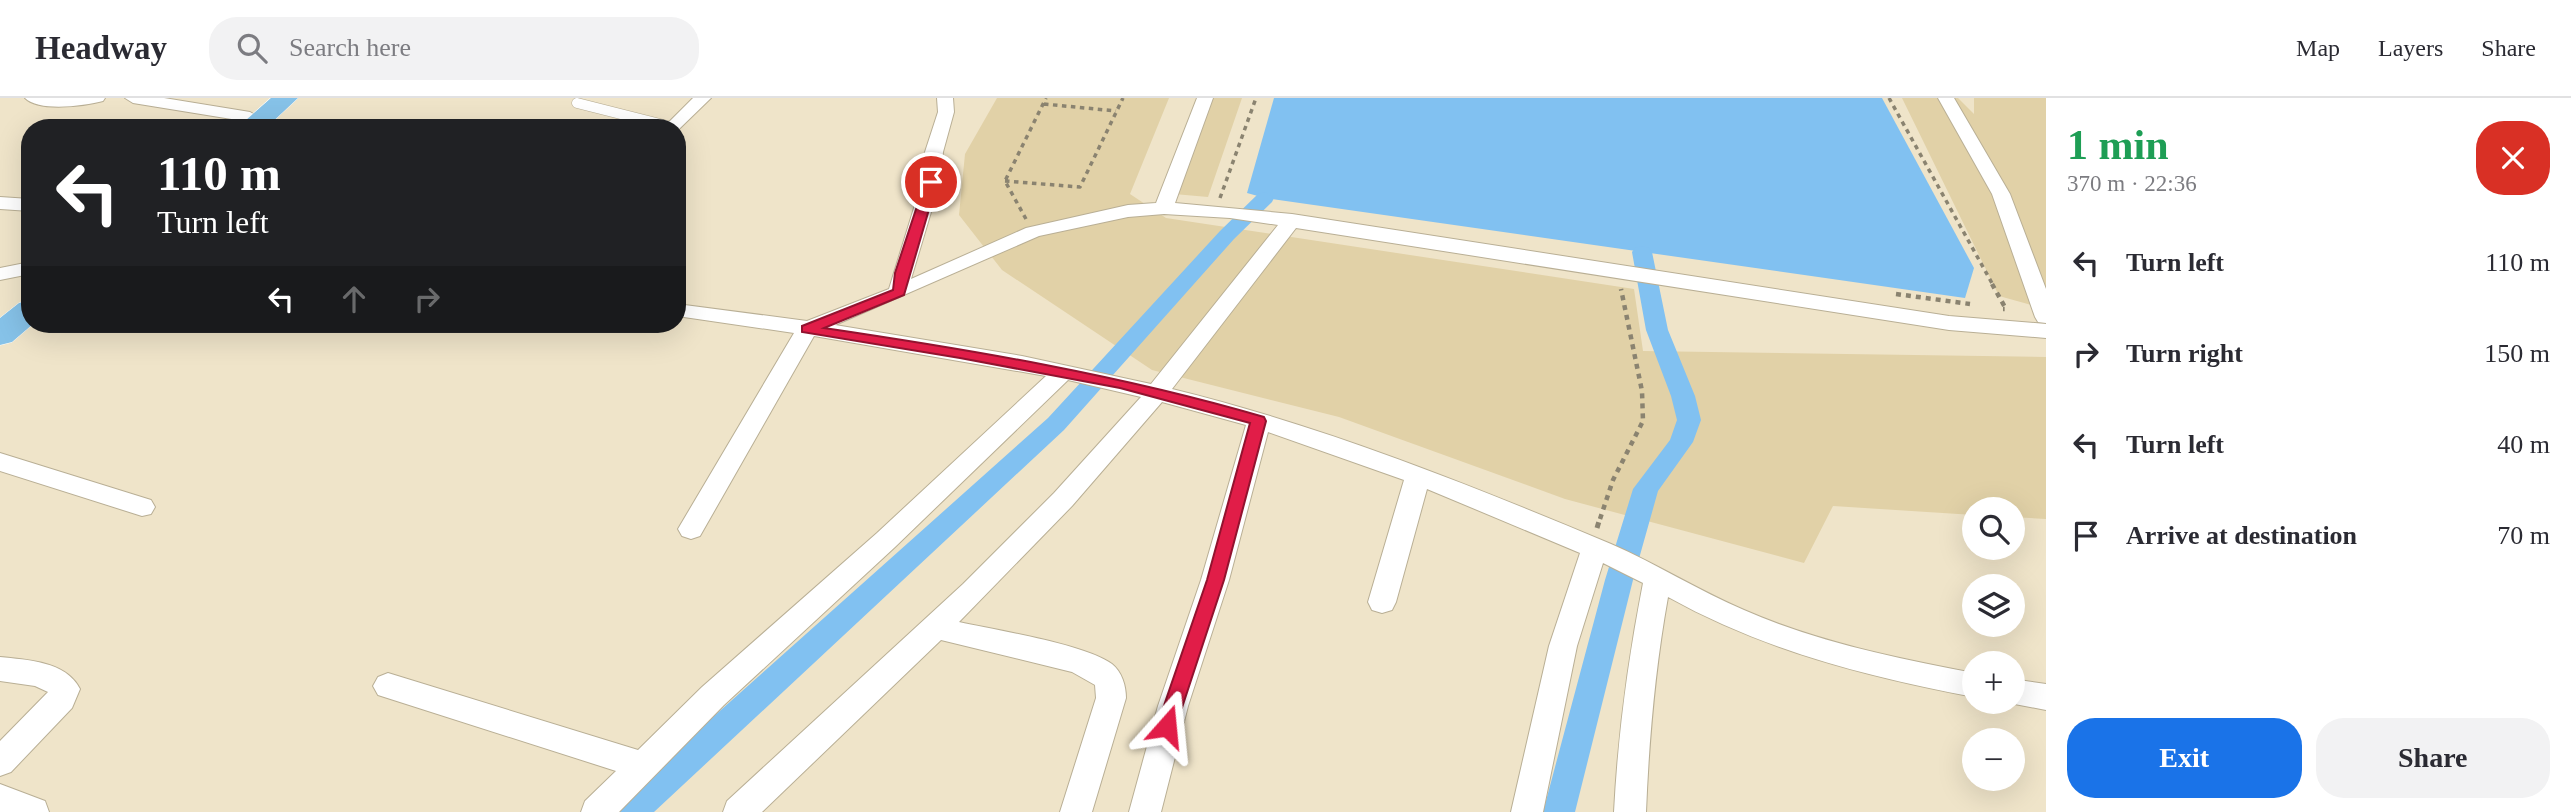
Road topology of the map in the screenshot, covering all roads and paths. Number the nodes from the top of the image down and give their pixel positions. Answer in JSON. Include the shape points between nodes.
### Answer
{"nodes":[{"id":1,"x":33,"y":98,"type":"edge"},
{"id":2,"x":97,"y":98,"type":"edge"},
{"id":3,"x":133,"y":98,"type":"edge"},
{"id":4,"x":273,"y":98,"type":"edge"},
{"id":5,"x":286,"y":98,"type":"edge"},
{"id":6,"x":703,"y":98,"type":"edge"},
{"id":7,"x":945,"y":98,"type":"edge"},
{"id":8,"x":1046,"y":98,"type":"edge"},
{"id":9,"x":1123,"y":98,"type":"edge"},
{"id":10,"x":1205,"y":98,"type":"edge"},
{"id":11,"x":1256,"y":98,"type":"edge"},
{"id":12,"x":1889,"y":98,"type":"edge"},
{"id":13,"x":1946,"y":98,"type":"edge"},
{"id":14,"x":577,"y":103,"type":"dead end"},
{"id":15,"x":1044,"y":104,"type":"junction"},
{"id":16,"x":1116,"y":111,"type":"junction"},
{"id":17,"x":224,"y":119,"type":"edge"},
{"id":18,"x":251,"y":119,"type":"edge"},
{"id":19,"x":254,"y":119,"type":"edge"},
{"id":20,"x":640,"y":119,"type":"edge"},
{"id":21,"x":681,"y":119,"type":"edge"},
{"id":22,"x":1005,"y":181,"type":"junction"},
{"id":23,"x":0,"y":204,"type":"edge"},
{"id":24,"x":21,"y":205,"type":"edge"},
{"id":25,"x":1164,"y":208,"type":"junction"},
{"id":26,"x":1230,"y":208,"type":"junction"},
{"id":27,"x":1283,"y":219,"type":"junction"},
{"id":28,"x":1033,"y":232,"type":"junction"},
{"id":29,"x":21,"y":270,"type":"edge"},
{"id":30,"x":1616,"y":271,"type":"junction"},
{"id":31,"x":0,"y":274,"type":"edge"},
{"id":32,"x":900,"y":292,"type":"junction"},
{"id":33,"x":1884,"y":292,"type":"dead end"},
{"id":34,"x":1979,"y":305,"type":"dead end"},
{"id":35,"x":21,"y":306,"type":"edge"},
{"id":36,"x":1992,"y":307,"type":"dead end"},
{"id":37,"x":686,"y":311,"type":"edge"},
{"id":38,"x":21,"y":317,"type":"edge"},
{"id":39,"x":2046,"y":317,"type":"edge"},
{"id":40,"x":0,"y":323,"type":"edge"},
{"id":41,"x":807,"y":329,"type":"junction"},
{"id":42,"x":2046,"y":331,"type":"edge"},
{"id":43,"x":0,"y":334,"type":"edge"},
{"id":44,"x":1067,"y":374,"type":"junction"},
{"id":45,"x":1158,"y":391,"type":"junction"},
{"id":46,"x":1259,"y":421,"type":"junction"},
{"id":47,"x":0,"y":462,"type":"edge"},
{"id":48,"x":1418,"y":477,"type":"junction"},
{"id":49,"x":142,"y":507,"type":"dead end"},
{"id":50,"x":691,"y":528,"type":"dead end"},
{"id":51,"x":1604,"y":553,"type":"junction"},
{"id":52,"x":1650,"y":577,"type":"junction"},
{"id":53,"x":1382,"y":602,"type":"dead end"},
{"id":54,"x":934,"y":627,"type":"junction"},
{"id":55,"x":0,"y":669,"type":"edge"},
{"id":56,"x":1962,"y":682,"type":"edge"},
{"id":57,"x":388,"y":686,"type":"dead end"},
{"id":58,"x":2025,"y":694,"type":"edge"},
{"id":59,"x":2046,"y":697,"type":"edge"},
{"id":60,"x":0,"y":762,"type":"edge"},
{"id":61,"x":644,"y":765,"type":"junction"},
{"id":62,"x":0,"y":799,"type":"edge"},
{"id":63,"x":33,"y":812,"type":"edge"},
{"id":64,"x":597,"y":812,"type":"edge"},
{"id":65,"x":739,"y":812,"type":"edge"},
{"id":66,"x":1076,"y":812,"type":"edge"},
{"id":67,"x":1145,"y":812,"type":"edge"},
{"id":68,"x":1527,"y":812,"type":"edge"},
{"id":69,"x":1630,"y":812,"type":"edge"}],
"edges":[{"from":1,"to":2,"type":"street","via":[[77,103]]},
{"from":3,"to":17,"type":"street"},
{"from":4,"to":18,"type":"main road"},
{"from":5,"to":19,"type":"main road"},
{"from":6,"to":21,"type":"street"},
{"from":7,"to":32,"type":"street","via":[[931,182]]},
{"from":8,"to":15,"type":"path"},
{"from":9,"to":16,"type":"path"},
{"from":10,"to":25,"type":"street"},
{"from":11,"to":26,"type":"path","via":[[1218,202]]},
{"from":12,"to":36,"type":"path","via":[[2006,309]]},
{"from":13,"to":39,"type":"street","via":[[2001,194]]},
{"from":14,"to":20,"type":"lane"},
{"from":15,"to":16,"type":"path"},
{"from":15,"to":22,"type":"path"},
{"from":16,"to":22,"type":"path","via":[[1080,187]]},
{"from":22,"to":28,"type":"path"},
{"from":23,"to":24,"type":"street"},
{"from":25,"to":26,"type":"street"},
{"from":25,"to":28,"type":"street","via":[[1094,217]]},
{"from":26,"to":27,"type":"street"},
{"from":27,"to":30,"type":"street"},
{"from":27,"to":45,"type":"street"},
{"from":28,"to":32,"type":"street"},
{"from":29,"to":31,"type":"street"},
{"from":30,"to":42,"type":"street","via":[[1949,323]]},
{"from":30,"to":51,"type":"path","via":[[1642,391],[1643,422],[1604,503]]},
{"from":32,"to":41,"type":"street"},
{"from":33,"to":34,"type":"path"},
{"from":35,"to":40,"type":"main road"},
{"from":37,"to":41,"type":"street"},
{"from":38,"to":43,"type":"main road"},
{"from":41,"to":44,"type":"street"},
{"from":41,"to":50,"type":"street"},
{"from":44,"to":45,"type":"street"},
{"from":44,"to":61,"type":"street","via":[[713,696]]},
{"from":45,"to":46,"type":"street"},
{"from":45,"to":54,"type":"street","via":[[1045,517]]},
{"from":46,"to":48,"type":"street"},
{"from":46,"to":67,"type":"street"},
{"from":47,"to":49,"type":"street"},
{"from":48,"to":51,"type":"street"},
{"from":48,"to":53,"type":"street"},
{"from":51,"to":52,"type":"street"},
{"from":51,"to":68,"type":"street","via":[[1568,620]]},
{"from":52,"to":56,"type":"street","via":[[1707,607],[1814,647]]},
{"from":52,"to":69,"type":"street"},
{"from":54,"to":65,"type":"street"},
{"from":54,"to":66,"type":"street","via":[[1074,661],[1107,677],[1111,698]]},
{"from":55,"to":60,"type":"street","via":[[44,677],[60,682],[65,689],[61,699]]},
{"from":57,"to":61,"type":"street"},
{"from":58,"to":59,"type":"street"},
{"from":61,"to":64,"type":"street"},
{"from":62,"to":63,"type":"street"}]}
